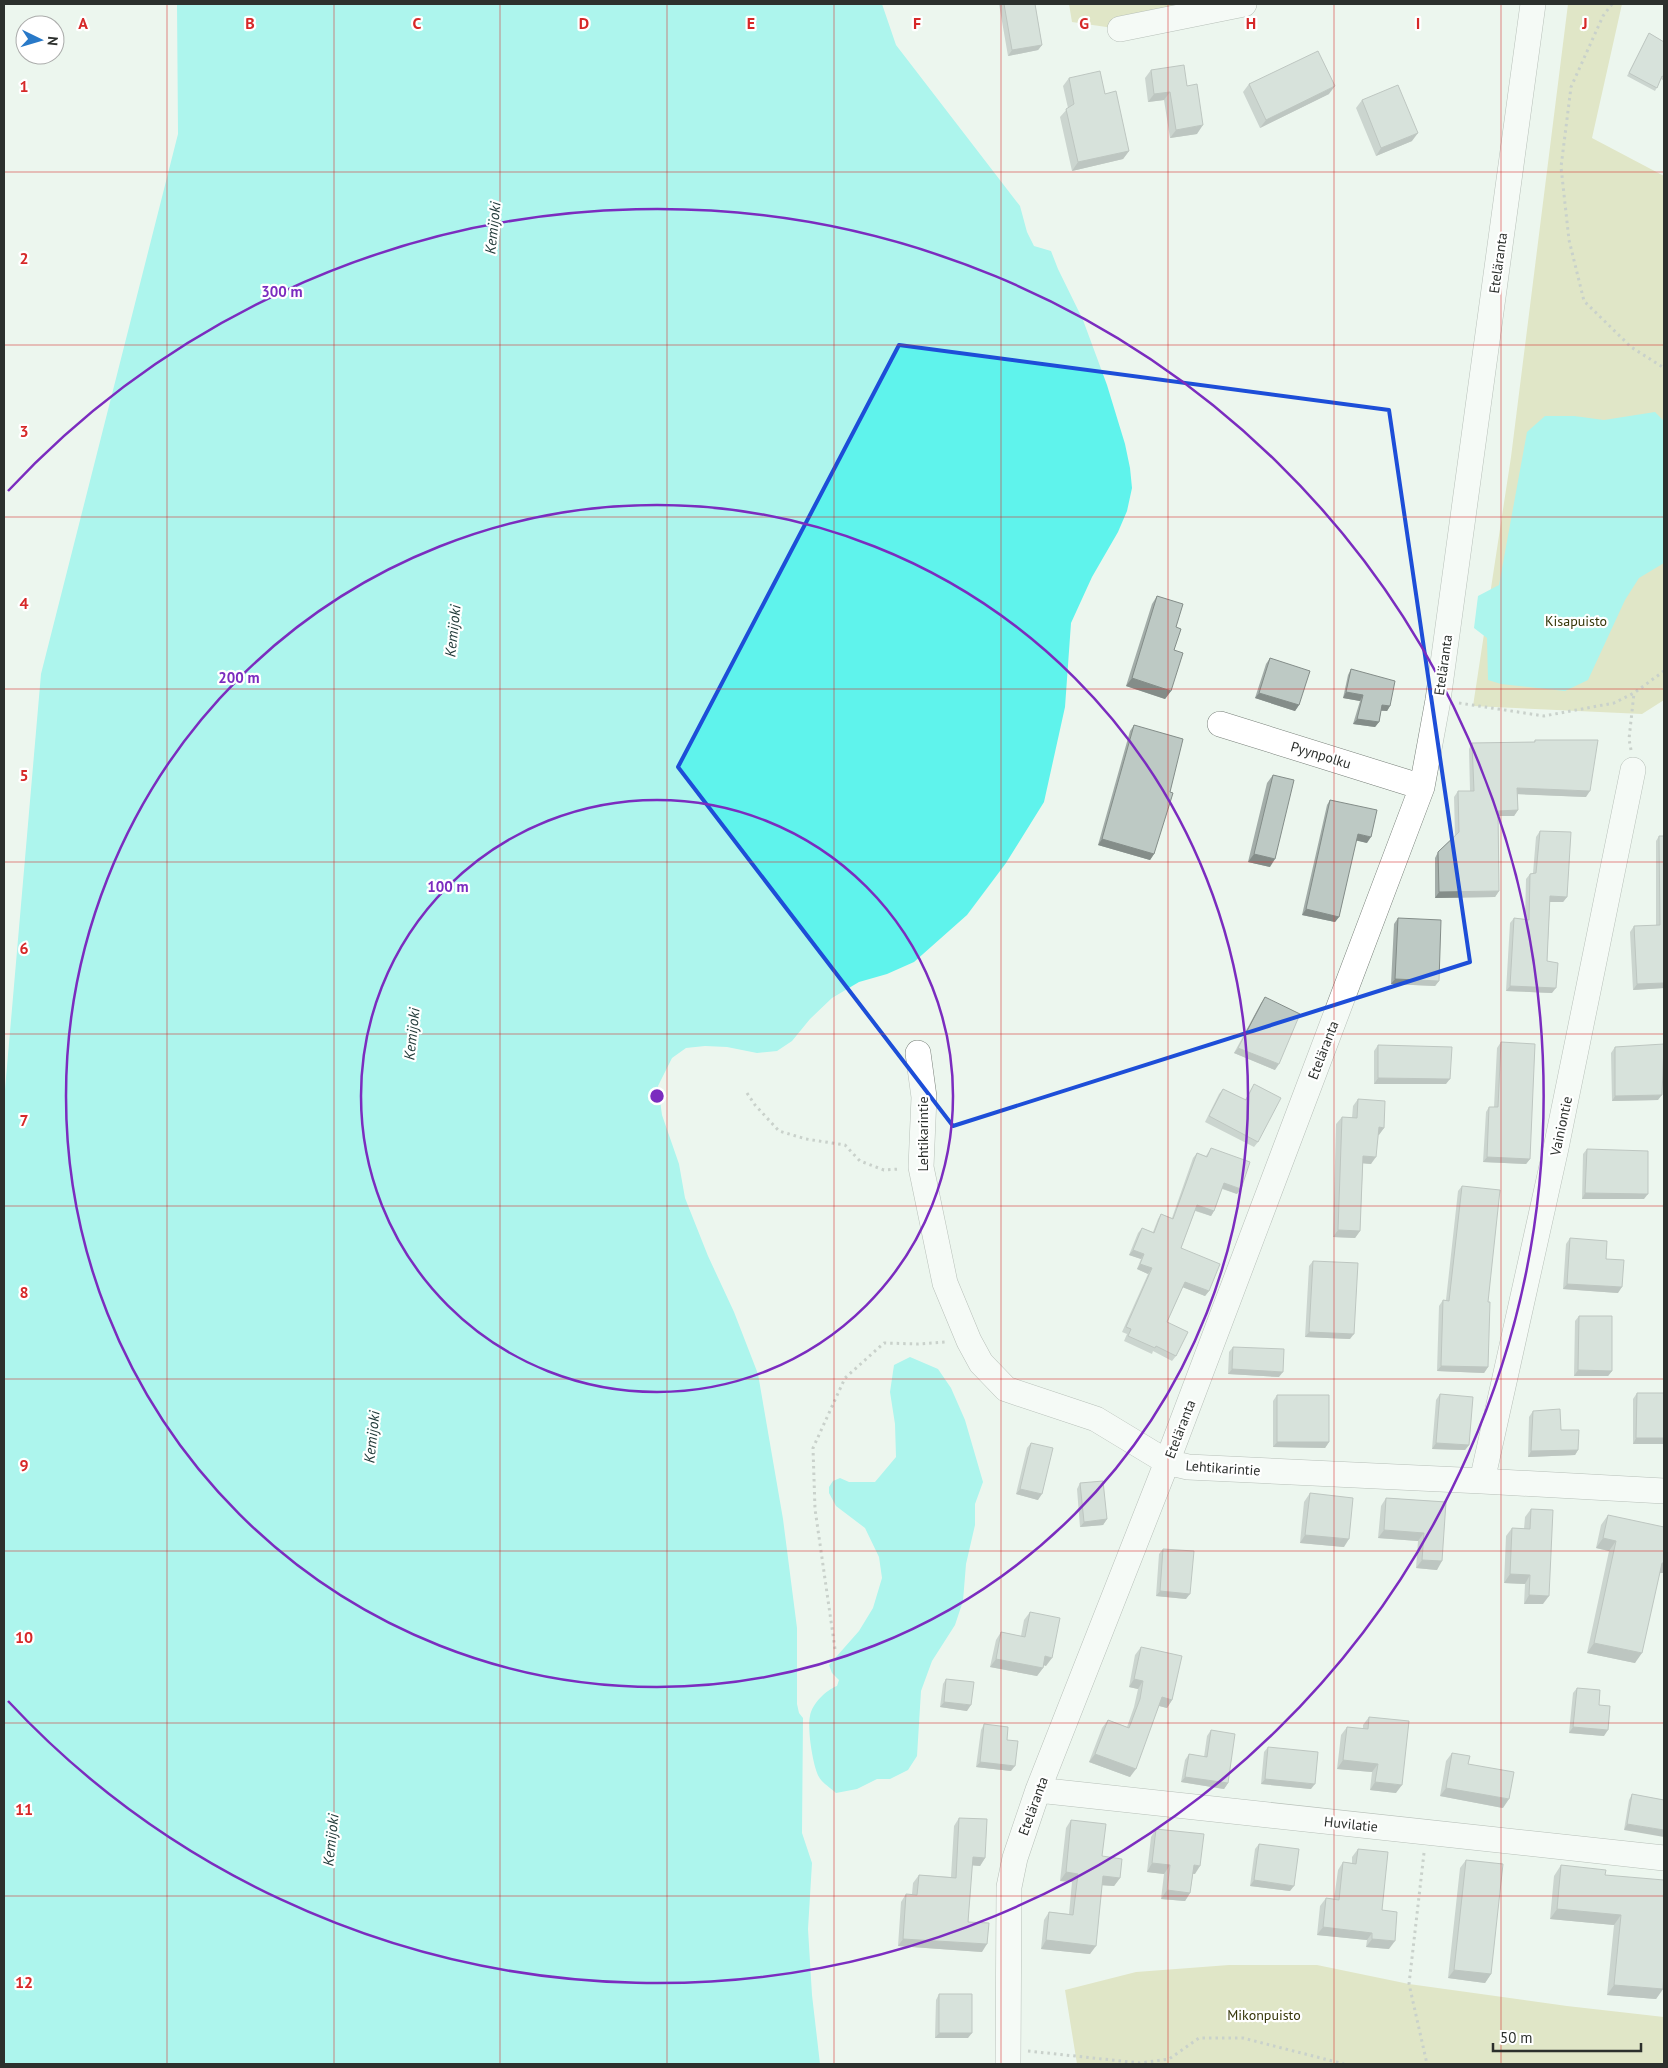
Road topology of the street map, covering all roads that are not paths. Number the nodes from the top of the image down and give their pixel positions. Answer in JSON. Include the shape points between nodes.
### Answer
{"nodes":[{"id":1,"x":1244,"y":4,"type":"edge"},
{"id":2,"x":1532,"y":4,"type":"edge"},
{"id":3,"x":1120,"y":29,"type":"dead end"},
{"id":4,"x":1220,"y":724,"type":"dead end"},
{"id":5,"x":1633,"y":770,"type":"road end"},
{"id":6,"x":1422,"y":787,"type":"junction"},
{"id":7,"x":918,"y":1053,"type":"dead end"},
{"id":8,"x":1167,"y":1462,"type":"junction"},
{"id":9,"x":1482,"y":1481,"type":"junction"},
{"id":10,"x":1664,"y":1492,"type":"edge"},
{"id":11,"x":1038,"y":1790,"type":"junction"},
{"id":12,"x":1664,"y":1858,"type":"edge"},
{"id":13,"x":1008,"y":2057,"type":"edge"}],
"edges":[{"from":1,"to":3,"type":"street"},
{"from":2,"to":6,"type":"street","name":"Eteläranta","via":[[1438,700]]},
{"from":4,"to":6,"type":"street","name":"Pyynpolku"},
{"from":5,"to":9,"type":"street","name":"Vainiontie","via":[[1556,1148]]},
{"from":6,"to":8,"type":"street","name":"Eteläranta"},
{"from":7,"to":8,"type":"street","name":"Lehtikarintie","via":[[924,1097],[921,1167],[945,1283],[981,1363],[1006,1389],[1096,1419]]},
{"from":8,"to":9,"type":"street","name":"Lehtikarintie","via":[[1188,1467]]},
{"from":8,"to":11,"type":"street","name":"Eteläranta"},
{"from":9,"to":10,"type":"street","name":"Lehtikarintie"},
{"from":11,"to":12,"type":"street","name":"Huvilatie"},
{"from":11,"to":13,"type":"street","name":"Eteläranta","via":[[1015,1858],[1009,1887]]}]}
